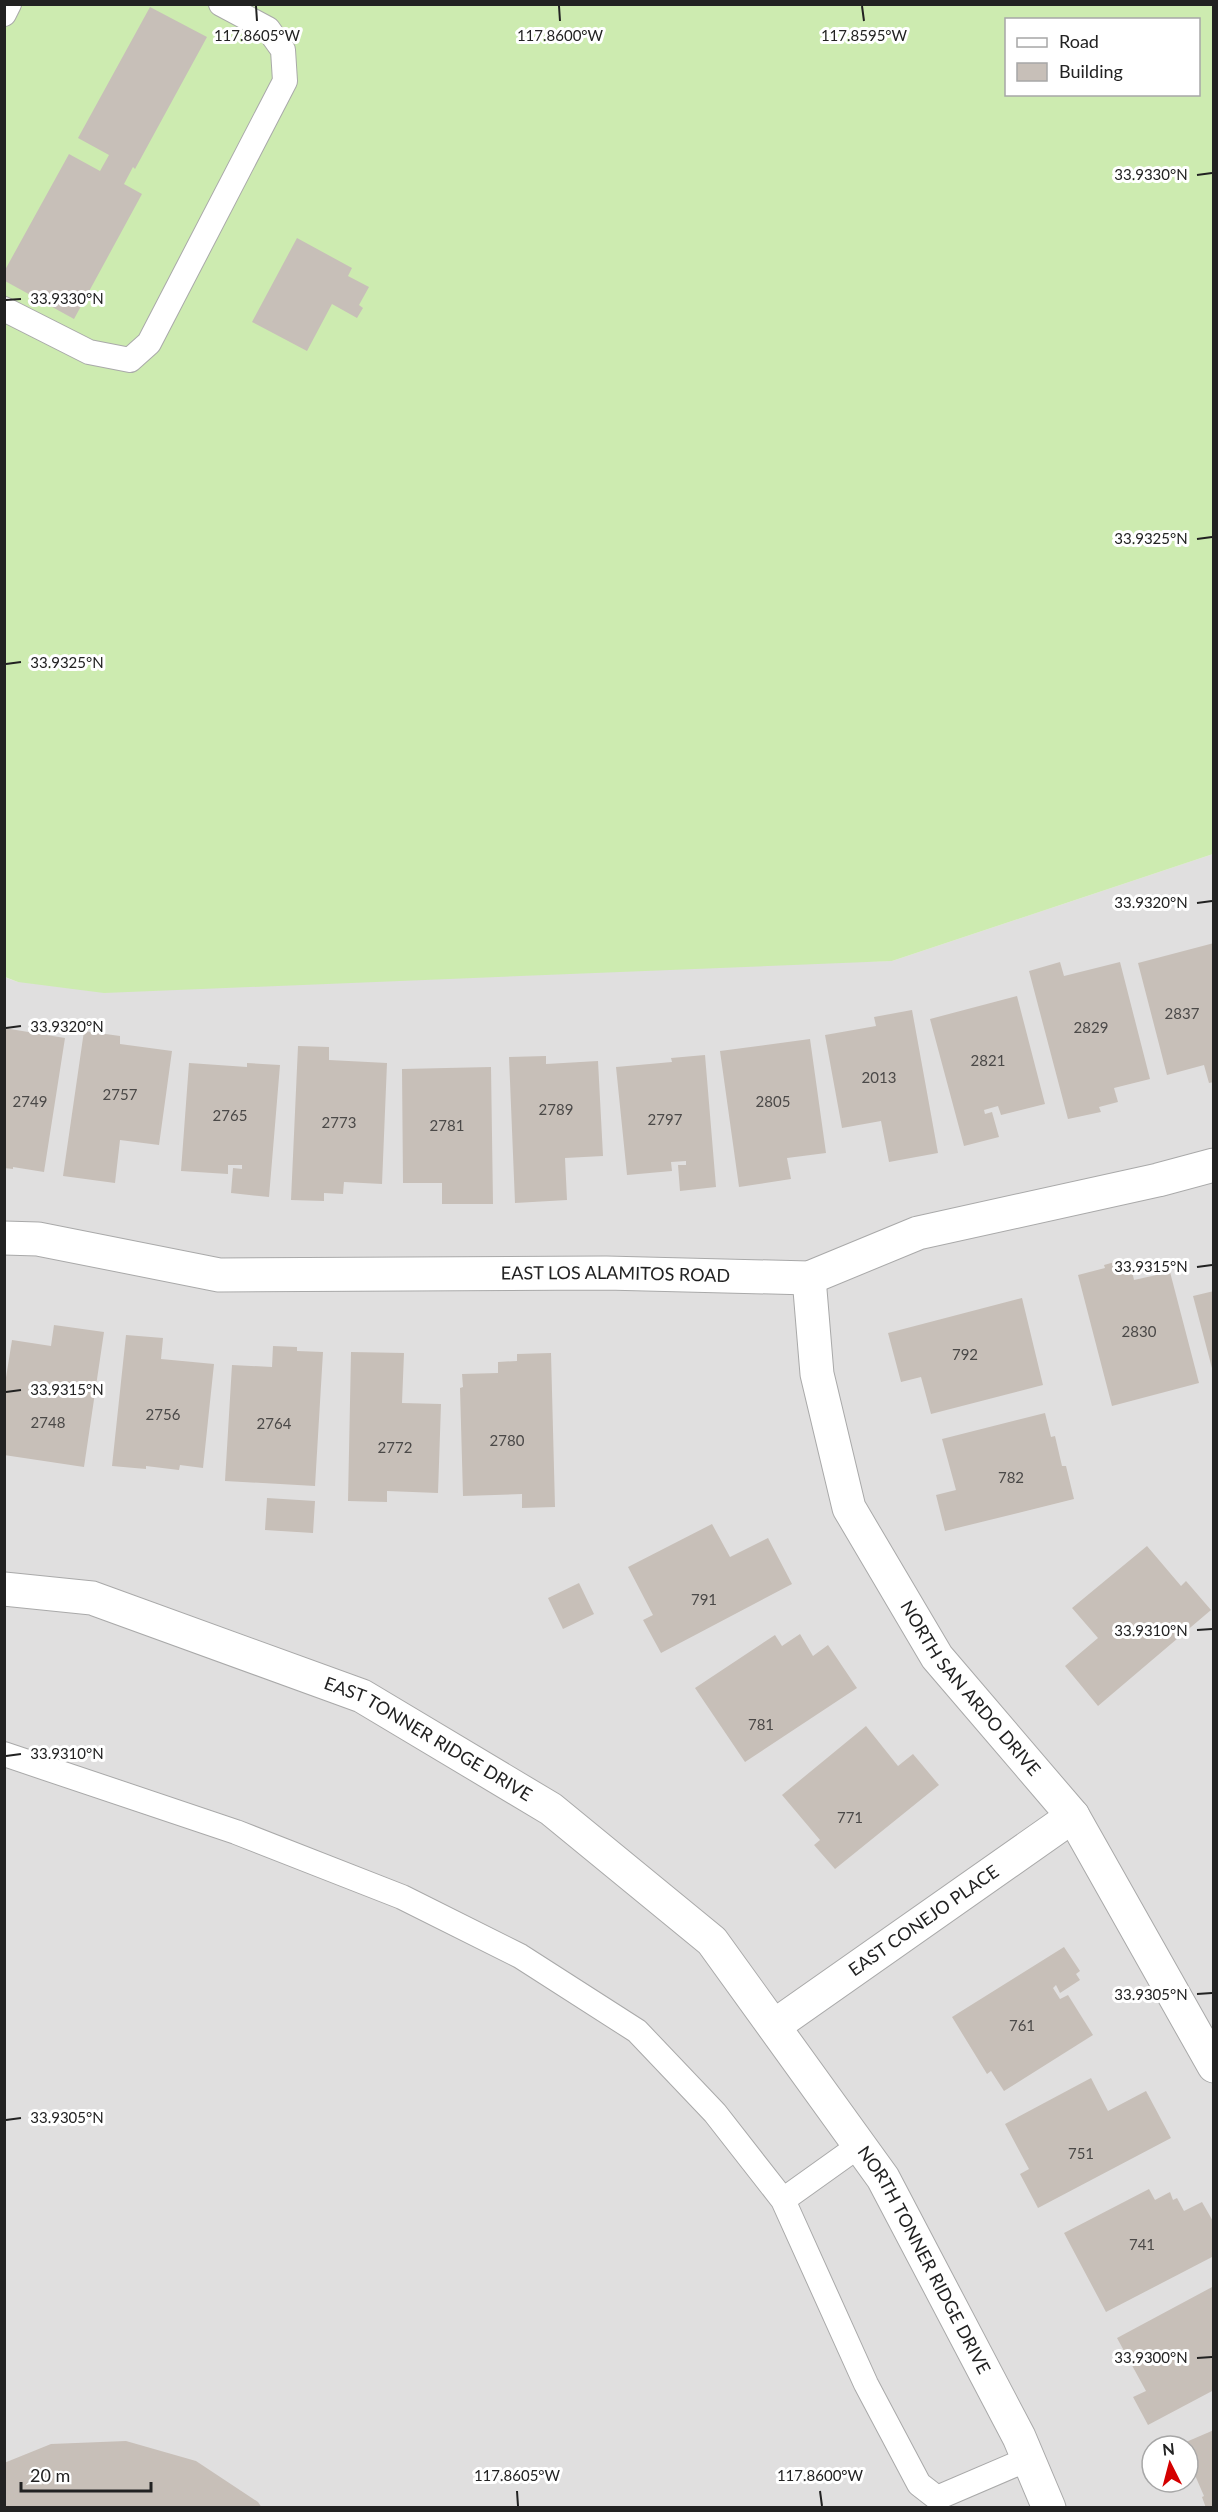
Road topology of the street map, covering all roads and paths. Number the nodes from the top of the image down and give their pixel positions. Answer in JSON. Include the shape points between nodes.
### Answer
{"nodes":[{"id":1,"x":9,"y":4,"type":"edge"},
{"id":2,"x":221,"y":4,"type":"edge"},
{"id":3,"x":4,"y":14,"type":"edge"},
{"id":4,"x":4,"y":309,"type":"edge"},
{"id":5,"x":1214,"y":1164,"type":"edge"},
{"id":6,"x":4,"y":1238,"type":"edge"},
{"id":7,"x":809,"y":1278,"type":"junction"},
{"id":8,"x":4,"y":1589,"type":"edge"},
{"id":9,"x":4,"y":1754,"type":"edge"},
{"id":10,"x":1073,"y":1816,"type":"junction"},
{"id":11,"x":774,"y":2026,"type":"junction"},
{"id":12,"x":1214,"y":2066,"type":"edge"},
{"id":13,"x":860,"y":2145,"type":"junction"},
{"id":14,"x":783,"y":2200,"type":"junction"},
{"id":15,"x":1028,"y":2459,"type":"junction"},
{"id":16,"x":1049,"y":2508,"type":"edge"}],
"edges":[{"from":1,"to":3,"type":"lane"},
{"from":2,"to":4,"type":"lane","via":[[268,29],[283,50],[285,81],[149,343],[130,360],[89,352]]},
{"from":5,"to":7,"type":"street","name":"EAST LOS ALAMITOS ROAD","via":[[918,1233]]},
{"from":6,"to":7,"type":"street","name":"EAST LOS ALAMITOS ROAD","via":[[38,1239],[219,1275]]},
{"from":7,"to":10,"type":"street","name":"NORTH SAN ARDO DRIVE","via":[[817,1374],[849,1508],[937,1657]]},
{"from":8,"to":11,"type":"street","name":"EAST TONNER RIDGE DRIVE","via":[[92,1598],[362,1696],[551,1809],[712,1941]]},
{"from":9,"to":14,"type":"lane","via":[[236,1832],[402,1898],[520,1956],[637,2031],[715,2114]]},
{"from":10,"to":11,"type":"street","name":"EAST CONEJO PLACE"},
{"from":10,"to":12,"type":"street","name":"NORTH SAN ARDO DRIVE"},
{"from":11,"to":13,"type":"street","name":"NORTH TONNER RIDGE DRIVE"},
{"from":13,"to":14,"type":"lane"},
{"from":13,"to":15,"type":"street","name":"NORTH TONNER RIDGE DRIVE","via":[[883,2178]]},
{"from":14,"to":15,"type":"lane","via":[[866,2384],[919,2484],[937,2498]]},
{"from":15,"to":16,"type":"street","name":"NORTH TONNER RIDGE DRIVE"}]}
